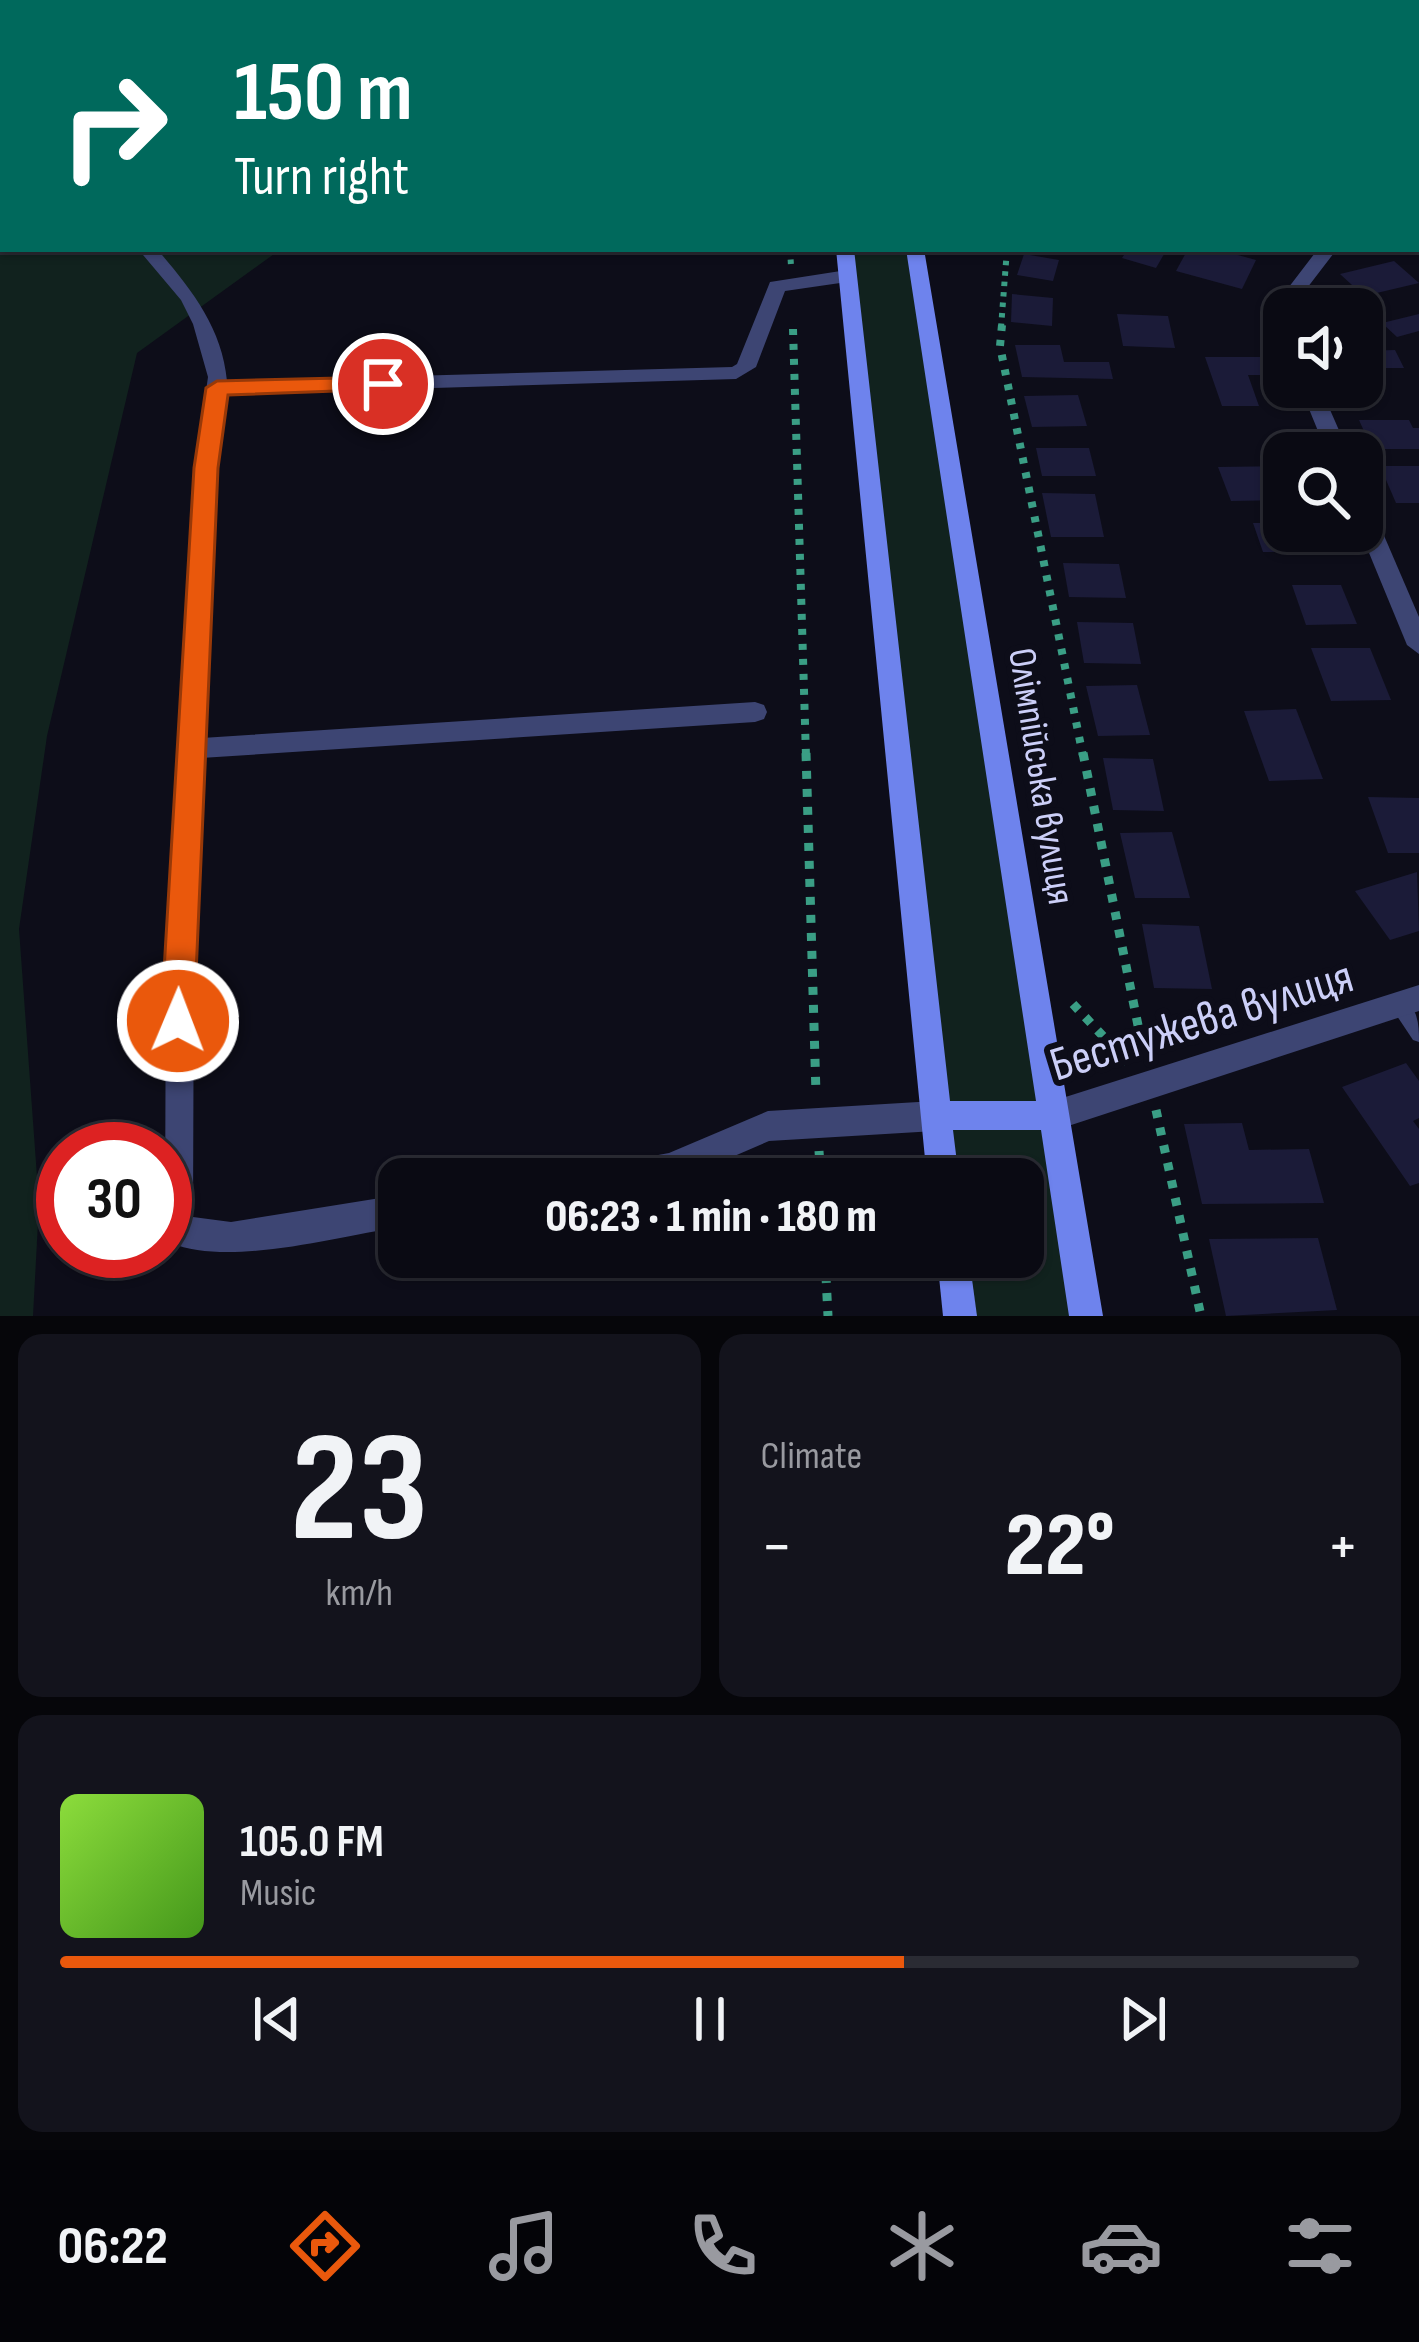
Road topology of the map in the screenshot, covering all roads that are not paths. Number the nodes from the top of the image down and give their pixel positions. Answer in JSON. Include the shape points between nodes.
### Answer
{"nodes":[{"id":1,"x":150,"y":252,"type":"edge"},
{"id":2,"x":915,"y":252,"type":"edge"},
{"id":3,"x":1325,"y":252,"type":"edge"},
{"id":4,"x":846,"y":262,"type":"edge"},
{"id":5,"x":1295,"y":288,"type":"edge"},
{"id":6,"x":217,"y":388,"type":"junction"},
{"id":7,"x":1380,"y":552,"type":"edge"},
{"id":8,"x":1419,"y":645,"type":"edge"},
{"id":9,"x":755,"y":712,"type":"dead end"},
{"id":10,"x":189,"y":748,"type":"junction"},
{"id":11,"x":1409,"y":1001,"type":"edge"},
{"id":12,"x":1419,"y":1034,"type":"edge"},
{"id":13,"x":1056,"y":1115,"type":"junction"},
{"id":14,"x":935,"y":1116,"type":"junction"},
{"id":15,"x":693,"y":1158,"type":"edge"},
{"id":16,"x":940,"y":1158,"type":"edge"},
{"id":17,"x":378,"y":1214,"type":"edge"},
{"id":18,"x":955,"y":1278,"type":"edge"},
{"id":19,"x":960,"y":1316,"type":"edge"},
{"id":20,"x":1086,"y":1316,"type":"edge"}],
"edges":[{"from":1,"to":6,"type":"street","via":[[203,324]]},
{"from":2,"to":13,"type":"main road","name":"Олімпійська вулиця"},
{"from":3,"to":5,"type":"street"},
{"from":4,"to":6,"type":"street","via":[[774,290],[746,367],[736,373]]},
{"from":4,"to":14,"type":"main road"},
{"from":6,"to":10,"type":"street"},
{"from":7,"to":8,"type":"street"},
{"from":9,"to":10,"type":"street"},
{"from":10,"to":17,"type":"street","via":[[177,1220],[182,1232],[231,1238]]},
{"from":11,"to":12,"type":"lane"},
{"from":11,"to":13,"type":"street","name":"Бестужева вулиця"},
{"from":13,"to":14,"type":"main road","name":"Бестужева вулиця"},
{"from":13,"to":20,"type":"main road","name":"Олімпійська вулиця"},
{"from":14,"to":15,"type":"street","via":[[768,1126]]},
{"from":14,"to":16,"type":"main road"},
{"from":18,"to":19,"type":"main road"}]}
